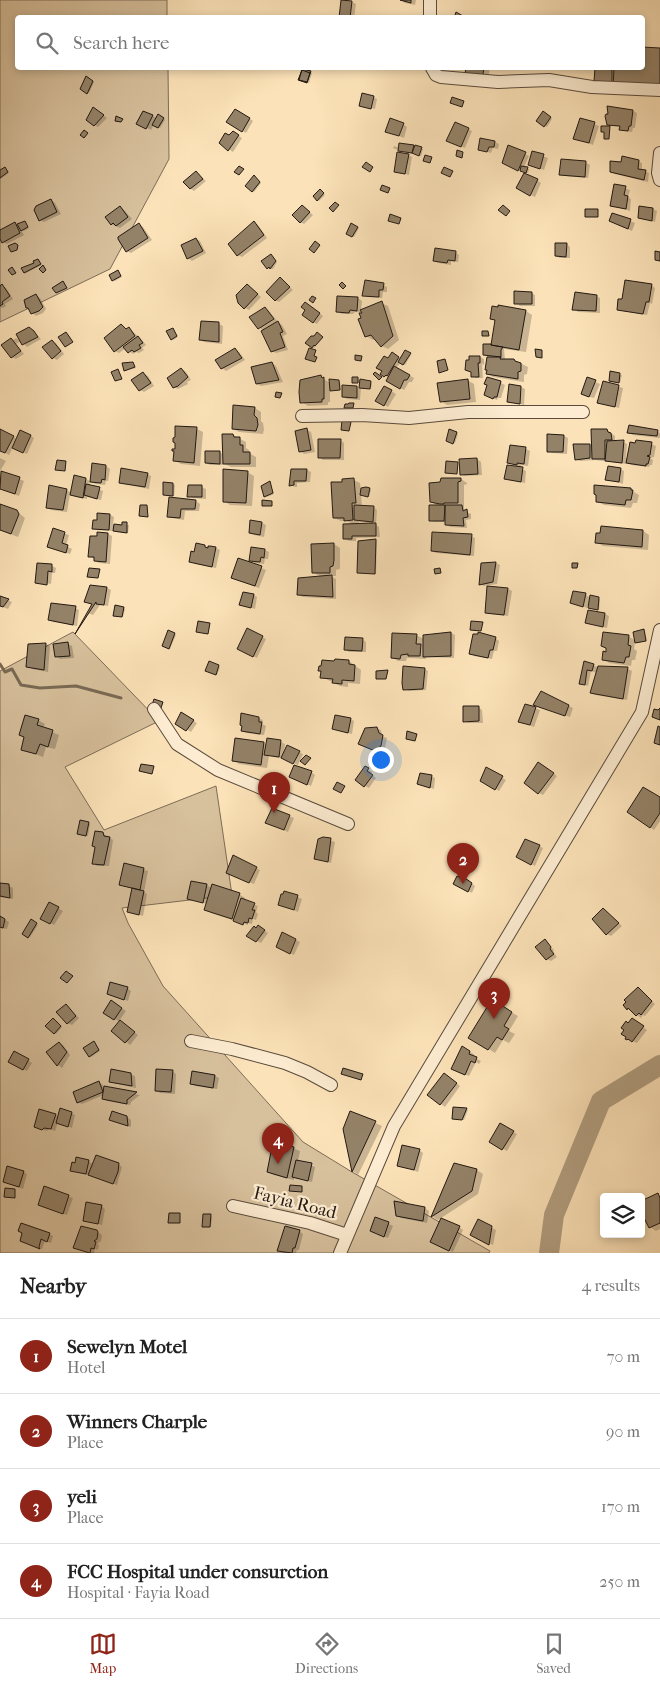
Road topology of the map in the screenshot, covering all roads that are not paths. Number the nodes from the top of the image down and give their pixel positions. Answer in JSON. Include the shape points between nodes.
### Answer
{"nodes":[{"id":1,"x":430,"y":0,"type":"edge"},
{"id":2,"x":430,"y":15,"type":"edge"},
{"id":3,"x":433,"y":70,"type":"edge"},
{"id":4,"x":660,"y":90,"type":"edge"},
{"id":5,"x":660,"y":153,"type":"edge"},
{"id":6,"x":660,"y":180,"type":"edge"},
{"id":7,"x":583,"y":412,"type":"dead end"},
{"id":8,"x":302,"y":416,"type":"dead end"},
{"id":9,"x":660,"y":630,"type":"edge"},
{"id":10,"x":154,"y":709,"type":"dead end"},
{"id":11,"x":348,"y":824,"type":"dead end"},
{"id":12,"x":191,"y":1041,"type":"dead end"},
{"id":13,"x":331,"y":1085,"type":"dead end"},
{"id":14,"x":233,"y":1206,"type":"dead end"},
{"id":15,"x":348,"y":1235,"type":"junction"},
{"id":16,"x":340,"y":1253,"type":"edge"}],
"edges":[{"from":1,"to":2,"type":"street"},
{"from":3,"to":4,"type":"street","via":[[441,77],[498,82],[549,80],[592,87]]},
{"from":5,"to":6,"type":"street"},
{"from":7,"to":8,"type":"street","via":[[468,412],[409,418],[362,414]]},
{"from":9,"to":15,"type":"street","via":[[642,712],[394,1126]]},
{"from":10,"to":11,"type":"street","via":[[177,744],[218,770]]},
{"from":12,"to":13,"type":"street","via":[[285,1063]]},
{"from":14,"to":15,"type":"street","name":"Fayia Road"},
{"from":15,"to":16,"type":"street"}]}
